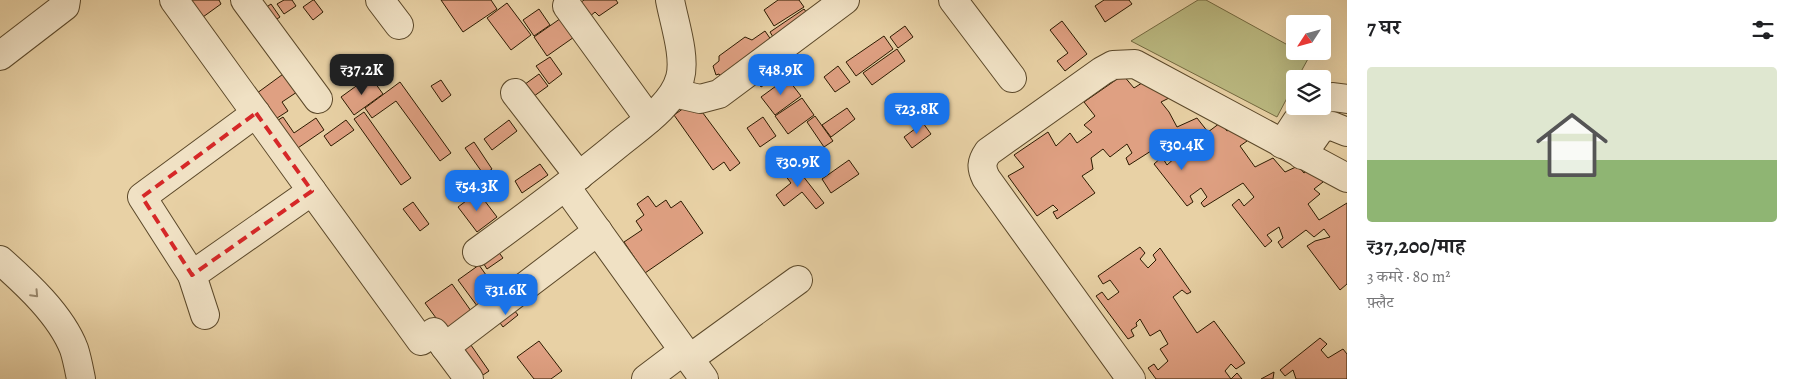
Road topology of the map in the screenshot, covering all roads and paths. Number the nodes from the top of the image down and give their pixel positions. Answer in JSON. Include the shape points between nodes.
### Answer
{"nodes":[{"id":1,"x":66,"y":0,"type":"edge"},
{"id":2,"x":174,"y":0,"type":"edge"},
{"id":3,"x":244,"y":0,"type":"edge"},
{"id":4,"x":380,"y":0,"type":"edge"},
{"id":5,"x":670,"y":0,"type":"edge"},
{"id":6,"x":845,"y":0,"type":"edge"},
{"id":7,"x":953,"y":0,"type":"edge"},
{"id":8,"x":566,"y":6,"type":"dead end"},
{"id":9,"x":399,"y":25,"type":"dead end"},
{"id":10,"x":0,"y":56,"type":"edge"},
{"id":11,"x":1012,"y":78,"type":"dead end"},
{"id":12,"x":674,"y":93,"type":"junction"},
{"id":13,"x":515,"y":94,"type":"dead end"},
{"id":14,"x":1331,"y":97,"type":"edge"},
{"id":15,"x":318,"y":99,"type":"dead end"},
{"id":16,"x":1347,"y":99,"type":"edge"},
{"id":17,"x":256,"y":113,"type":"junction"},
{"id":18,"x":1302,"y":115,"type":"edge"},
{"id":19,"x":649,"y":118,"type":"junction"},
{"id":20,"x":1347,"y":132,"type":"edge"},
{"id":21,"x":1292,"y":150,"type":"junction"},
{"id":22,"x":1347,"y":178,"type":"edge"},
{"id":23,"x":572,"y":182,"type":"junction"},
{"id":24,"x":312,"y":191,"type":"junction"},
{"id":25,"x":598,"y":231,"type":"junction"},
{"id":26,"x":365,"y":237,"type":"dead end"},
{"id":27,"x":477,"y":252,"type":"dead end"},
{"id":28,"x":0,"y":260,"type":"edge"},
{"id":29,"x":192,"y":275,"type":"junction"},
{"id":30,"x":798,"y":280,"type":"dead end"},
{"id":31,"x":205,"y":315,"type":"dead end"},
{"id":32,"x":433,"y":344,"type":"junction"},
{"id":33,"x":692,"y":363,"type":"edge"},
{"id":34,"x":81,"y":379,"type":"edge"},
{"id":35,"x":469,"y":379,"type":"edge"},
{"id":36,"x":646,"y":379,"type":"edge"},
{"id":37,"x":1131,"y":379,"type":"edge"}],
"edges":[{"from":1,"to":10,"type":"street","via":[[65,6]]},
{"from":2,"to":17,"type":"street"},
{"from":3,"to":15,"type":"street"},
{"from":4,"to":9,"type":"street"},
{"from":5,"to":12,"type":"street","via":[[682,61]]},
{"from":6,"to":12,"type":"street","via":[[719,94],[700,99]]},
{"from":7,"to":11,"type":"street"},
{"from":8,"to":19,"type":"street"},
{"from":12,"to":19,"type":"street"},
{"from":13,"to":23,"type":"street"},
{"from":14,"to":16,"type":"street"},
{"from":17,"to":24,"type":"street"},
{"from":17,"to":29,"type":"street","via":[[142,197]]},
{"from":18,"to":21,"type":"street","via":[[1297,121]]},
{"from":19,"to":23,"type":"street"},
{"from":20,"to":21,"type":"street","via":[[1332,126],[1321,128]]},
{"from":21,"to":22,"type":"street"},
{"from":21,"to":37,"type":"street","via":[[1135,64],[1125,64],[1113,65],[1102,72],[982,159],[986,178]]},
{"from":23,"to":25,"type":"street"},
{"from":23,"to":27,"type":"street"},
{"from":24,"to":29,"type":"street"},
{"from":24,"to":32,"type":"street"},
{"from":25,"to":32,"type":"street"},
{"from":25,"to":33,"type":"street"},
{"from":26,"to":32,"type":"street"},
{"from":28,"to":34,"type":"street","one_way":true,"via":[[58,320],[74,348]]},
{"from":29,"to":31,"type":"street"},
{"from":30,"to":33,"type":"street"},
{"from":32,"to":35,"type":"street"},
{"from":33,"to":36,"type":"street"}]}
